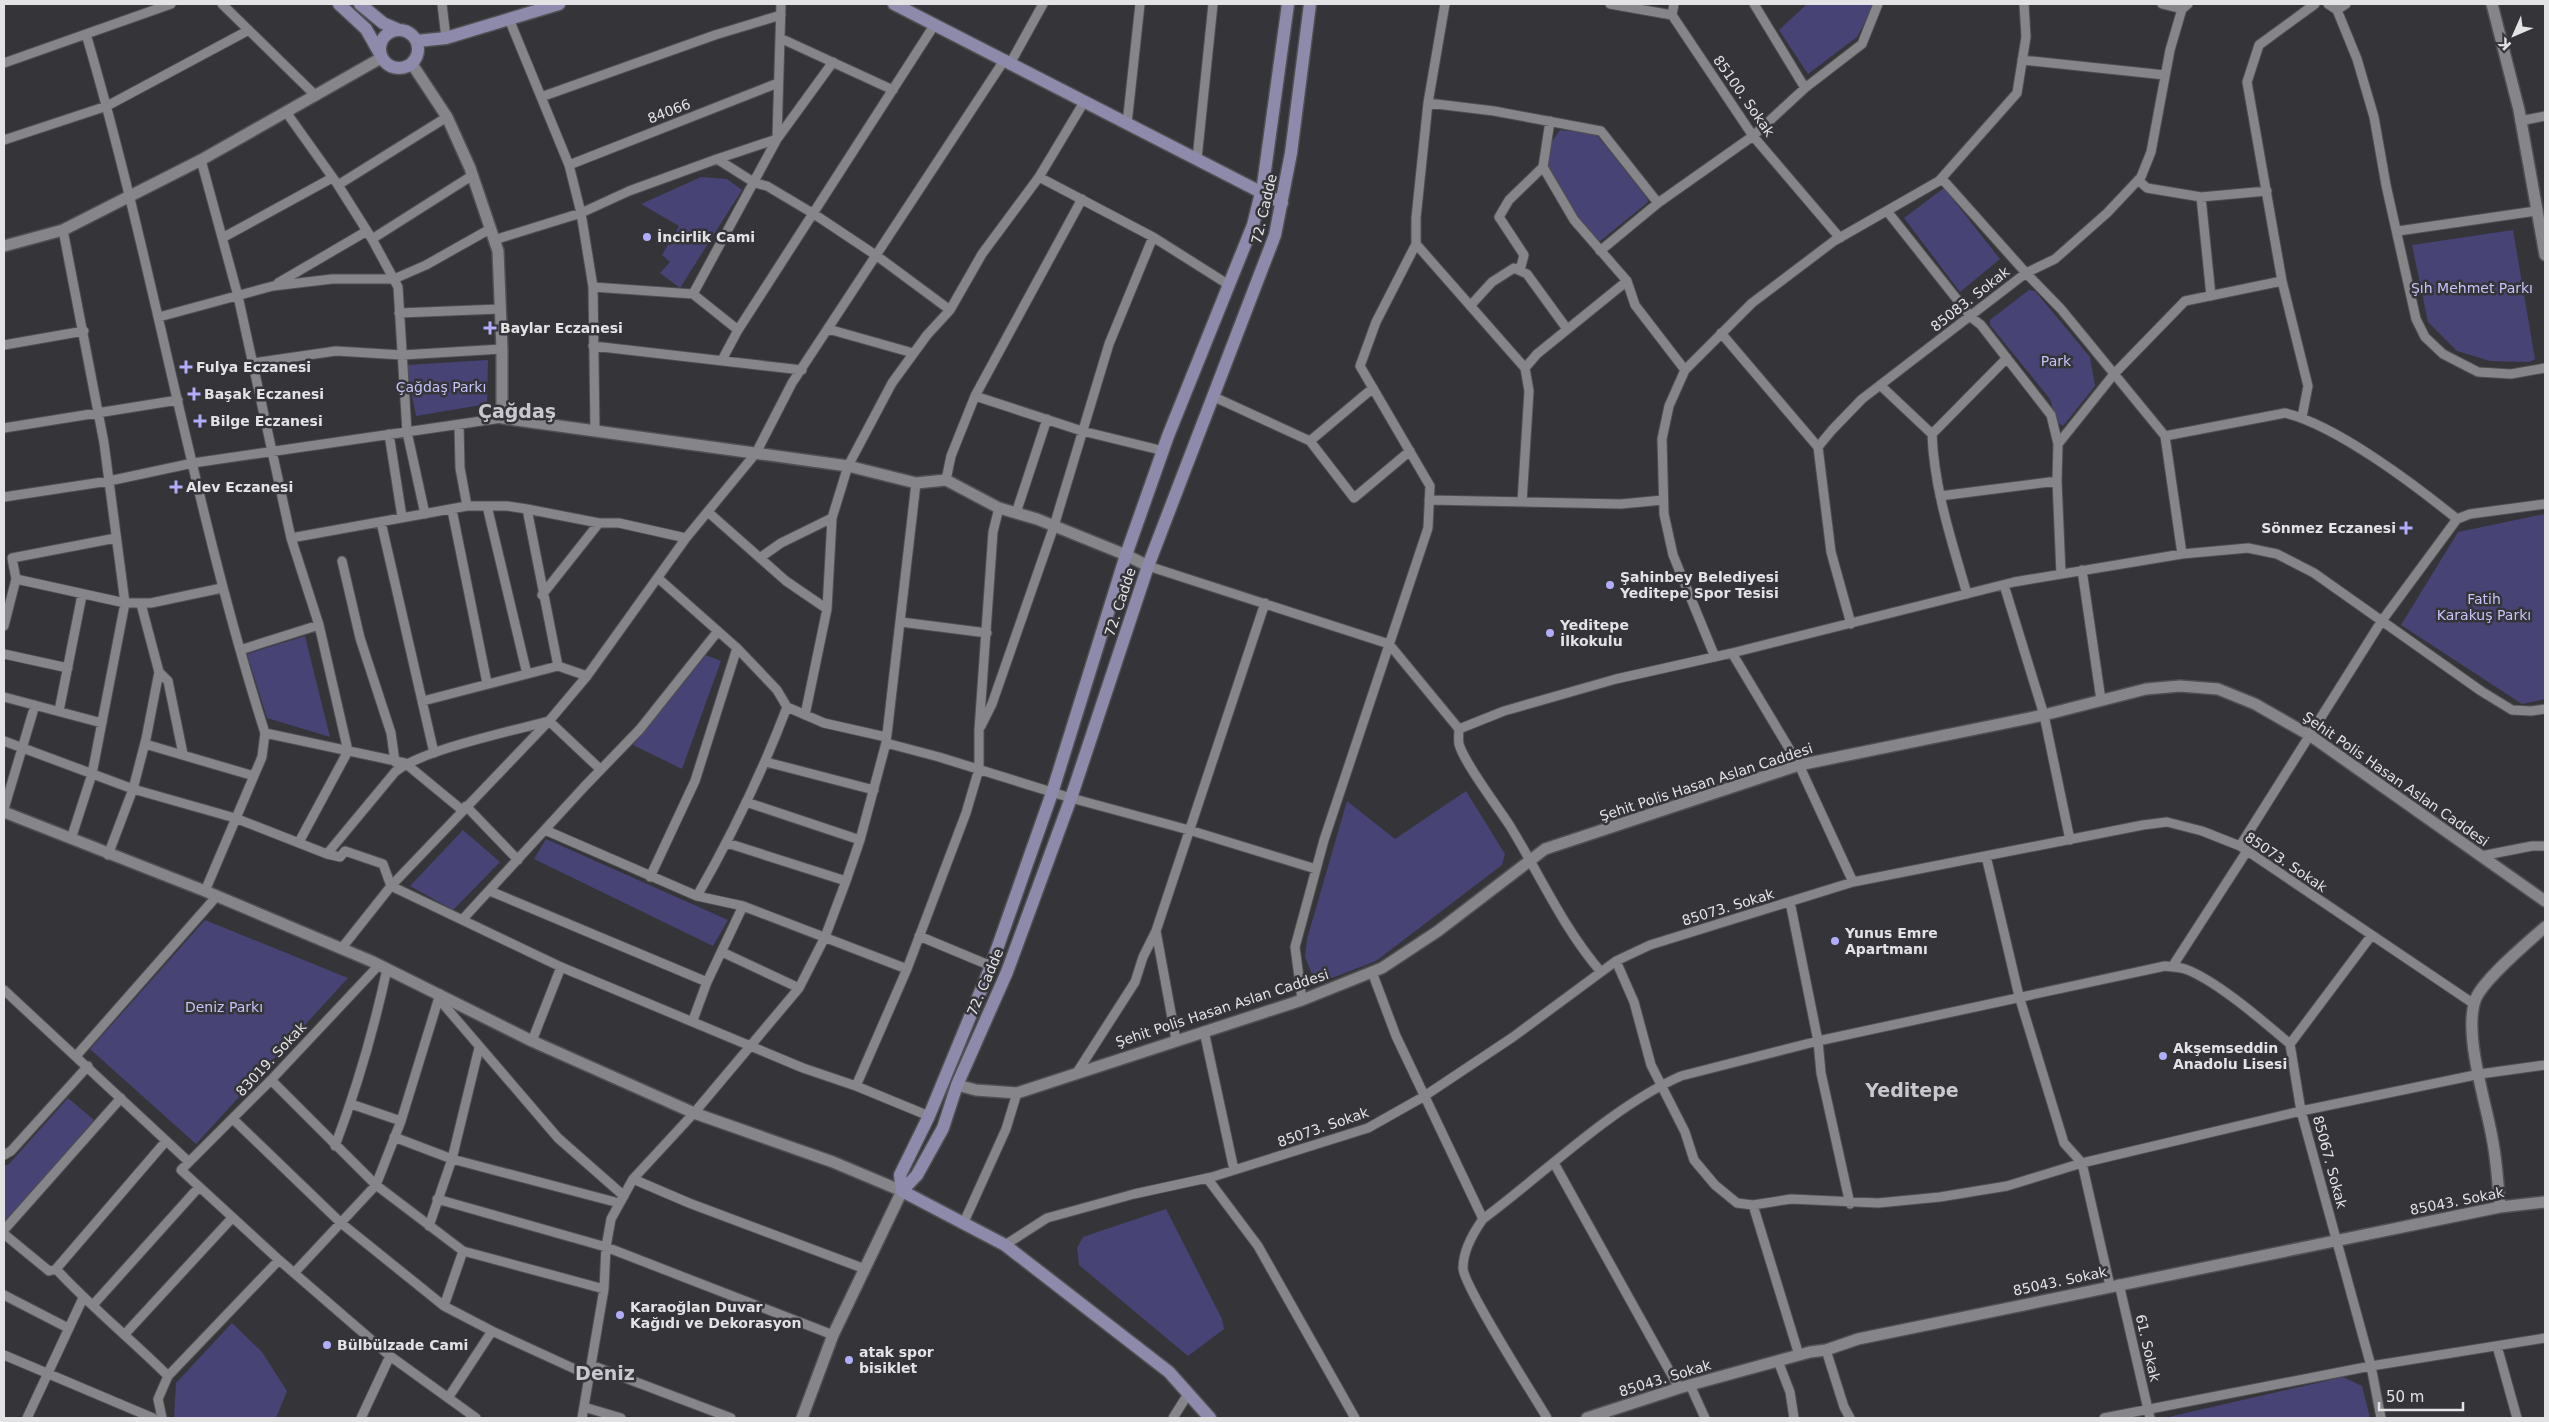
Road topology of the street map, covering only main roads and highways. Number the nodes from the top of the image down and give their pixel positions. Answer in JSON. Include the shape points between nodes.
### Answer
{"nodes":[{"id":1,"x":339,"y":4,"type":"edge"},
{"id":2,"x":360,"y":4,"type":"edge"},
{"id":3,"x":559,"y":4,"type":"edge"},
{"id":4,"x":894,"y":4,"type":"edge"},
{"id":5,"x":1288,"y":4,"type":"edge"},
{"id":6,"x":1310,"y":4,"type":"edge"},
{"id":7,"x":399,"y":30,"type":"junction"},
{"id":8,"x":417,"y":42,"type":"junction"},
{"id":9,"x":380,"y":55,"type":"junction"},
{"id":10,"x":1262,"y":192,"type":"junction"},
{"id":11,"x":1282,"y":203,"type":"junction"},
{"id":12,"x":902,"y":1191,"type":"junction"},
{"id":13,"x":1210,"y":1418,"type":"edge"}],
"edges":[{"from":1,"to":9,"type":"main road","via":[[366,29]]},
{"from":2,"to":7,"type":"main road","via":[[383,23]]},
{"from":3,"to":8,"type":"main road","via":[[446,38]]},
{"from":4,"to":10,"type":"main road"},
{"from":5,"to":10,"type":"main road"},
{"from":6,"to":11,"type":"main road","name":"72. Cadde"},
{"from":7,"to":8,"type":"main road","via":[[410,33]]},
{"from":7,"to":9,"type":"main road","via":[[384,36]]},
{"from":8,"to":9,"type":"main road","via":[[418,52],[412,64],[404,68],[393,68]]},
{"from":10,"to":11,"type":"main road"},
{"from":10,"to":12,"type":"main road","via":[[1253,225],[1126,554],[1052,792],[991,966],[929,1116],[900,1175]]},
{"from":11,"to":12,"type":"main road","name":"72. Cadde","via":[[1275,235],[1148,566],[1071,798],[1007,972],[957,1085],[943,1128]]},
{"from":12,"to":13,"type":"main road","via":[[1005,1245],[1169,1372]]}]}
